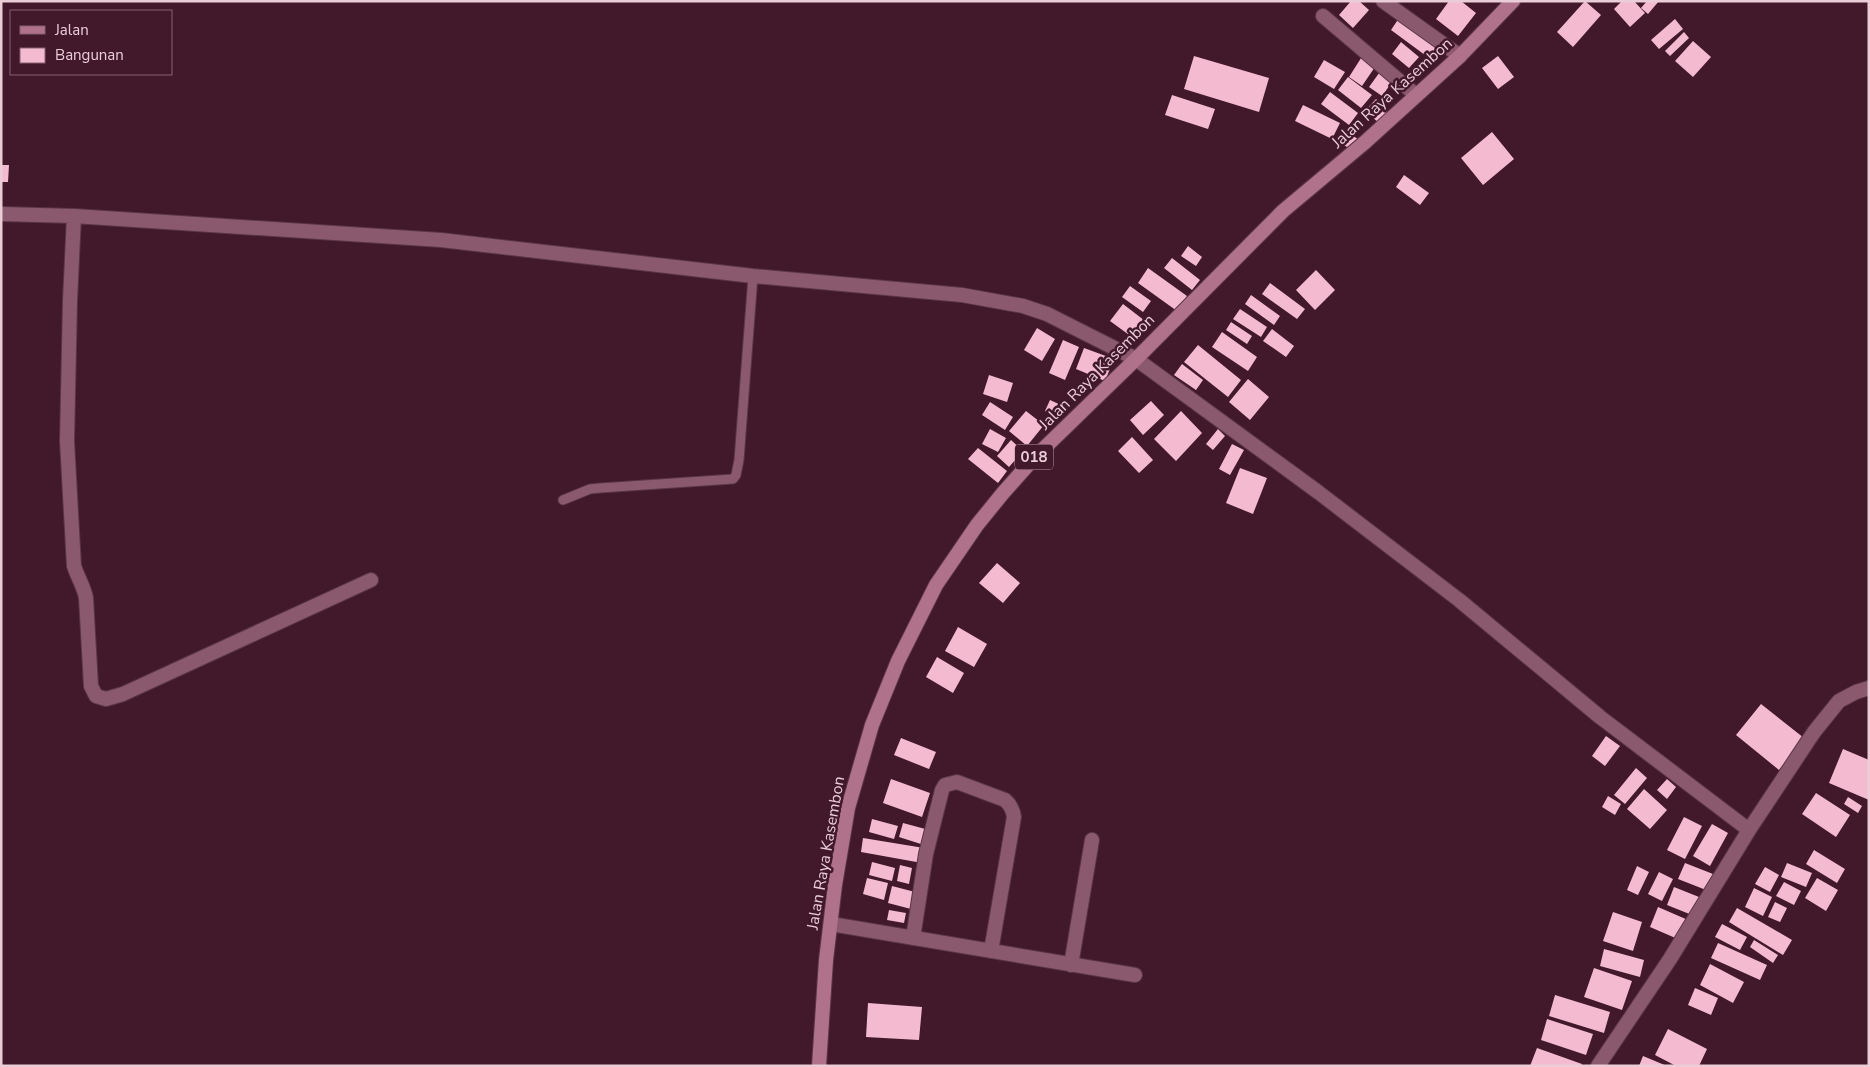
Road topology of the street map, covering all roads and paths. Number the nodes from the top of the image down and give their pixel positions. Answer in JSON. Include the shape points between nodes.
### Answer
{"nodes":[{"id":1,"x":1382,"y":1,"type":"edge"},
{"id":2,"x":1513,"y":1,"type":"edge"},
{"id":3,"x":1323,"y":16,"type":"dead end"},
{"id":4,"x":1460,"y":56,"type":"junction"},
{"id":5,"x":1416,"y":94,"type":"junction"},
{"id":6,"x":1,"y":214,"type":"edge"},
{"id":7,"x":74,"y":216,"type":"junction"},
{"id":8,"x":754,"y":276,"type":"junction"},
{"id":9,"x":1136,"y":359,"type":"junction"},
{"id":10,"x":563,"y":500,"type":"dead end"},
{"id":11,"x":371,"y":580,"type":"dead end"},
{"id":12,"x":1869,"y":688,"type":"edge"},
{"id":13,"x":1749,"y":830,"type":"junction"},
{"id":14,"x":1092,"y":840,"type":"dead end"},
{"id":15,"x":831,"y":924,"type":"junction"},
{"id":16,"x":913,"y":938,"type":"junction"},
{"id":17,"x":991,"y":951,"type":"junction"},
{"id":18,"x":1071,"y":965,"type":"junction"},
{"id":19,"x":1135,"y":976,"type":"dead end"},
{"id":20,"x":819,"y":1066,"type":"edge"},
{"id":21,"x":1598,"y":1066,"type":"edge"}],
"edges":[{"from":1,"to":4,"type":"street"},
{"from":2,"to":4,"type":"main road","name":"Jalan Raya Kasembon","number":"018"},
{"from":3,"to":5,"type":"street"},
{"from":4,"to":5,"type":"main road","name":"Jalan Raya Kasembon","number":"018"},
{"from":5,"to":9,"type":"main road","name":"Jalan Raya Kasembon","number":"018","via":[[1363,144],[1283,211]]},
{"from":6,"to":7,"type":"street"},
{"from":7,"to":8,"type":"street","via":[[441,240]]},
{"from":7,"to":11,"type":"street","via":[[67,441],[74,566],[86,598],[91,686],[96,696],[106,698],[123,694]]},
{"from":8,"to":9,"type":"street","via":[[1001,301],[1047,314]]},
{"from":8,"to":10,"type":"lane","via":[[739,460],[733,479],[590,489]]},
{"from":9,"to":13,"type":"street","via":[[1378,536],[1600,717]]},
{"from":9,"to":15,"type":"main road","name":"Jalan Raya Kasembon","number":"018","via":[[1035,457],[1003,493],[936,585],[898,661],[872,725],[848,808]]},
{"from":12,"to":13,"type":"street","via":[[1839,702],[1829,712]]},
{"from":13,"to":21,"type":"street"},
{"from":14,"to":18,"type":"street"},
{"from":15,"to":16,"type":"street"},
{"from":15,"to":20,"type":"main road","name":"Jalan Raya Kasembon","number":"018"},
{"from":16,"to":17,"type":"street"},
{"from":16,"to":17,"type":"street","via":[[926,854],[942,790],[945,785],[956,782],[1005,800],[1013,811]]},
{"from":17,"to":18,"type":"street"},
{"from":18,"to":19,"type":"street"}]}
